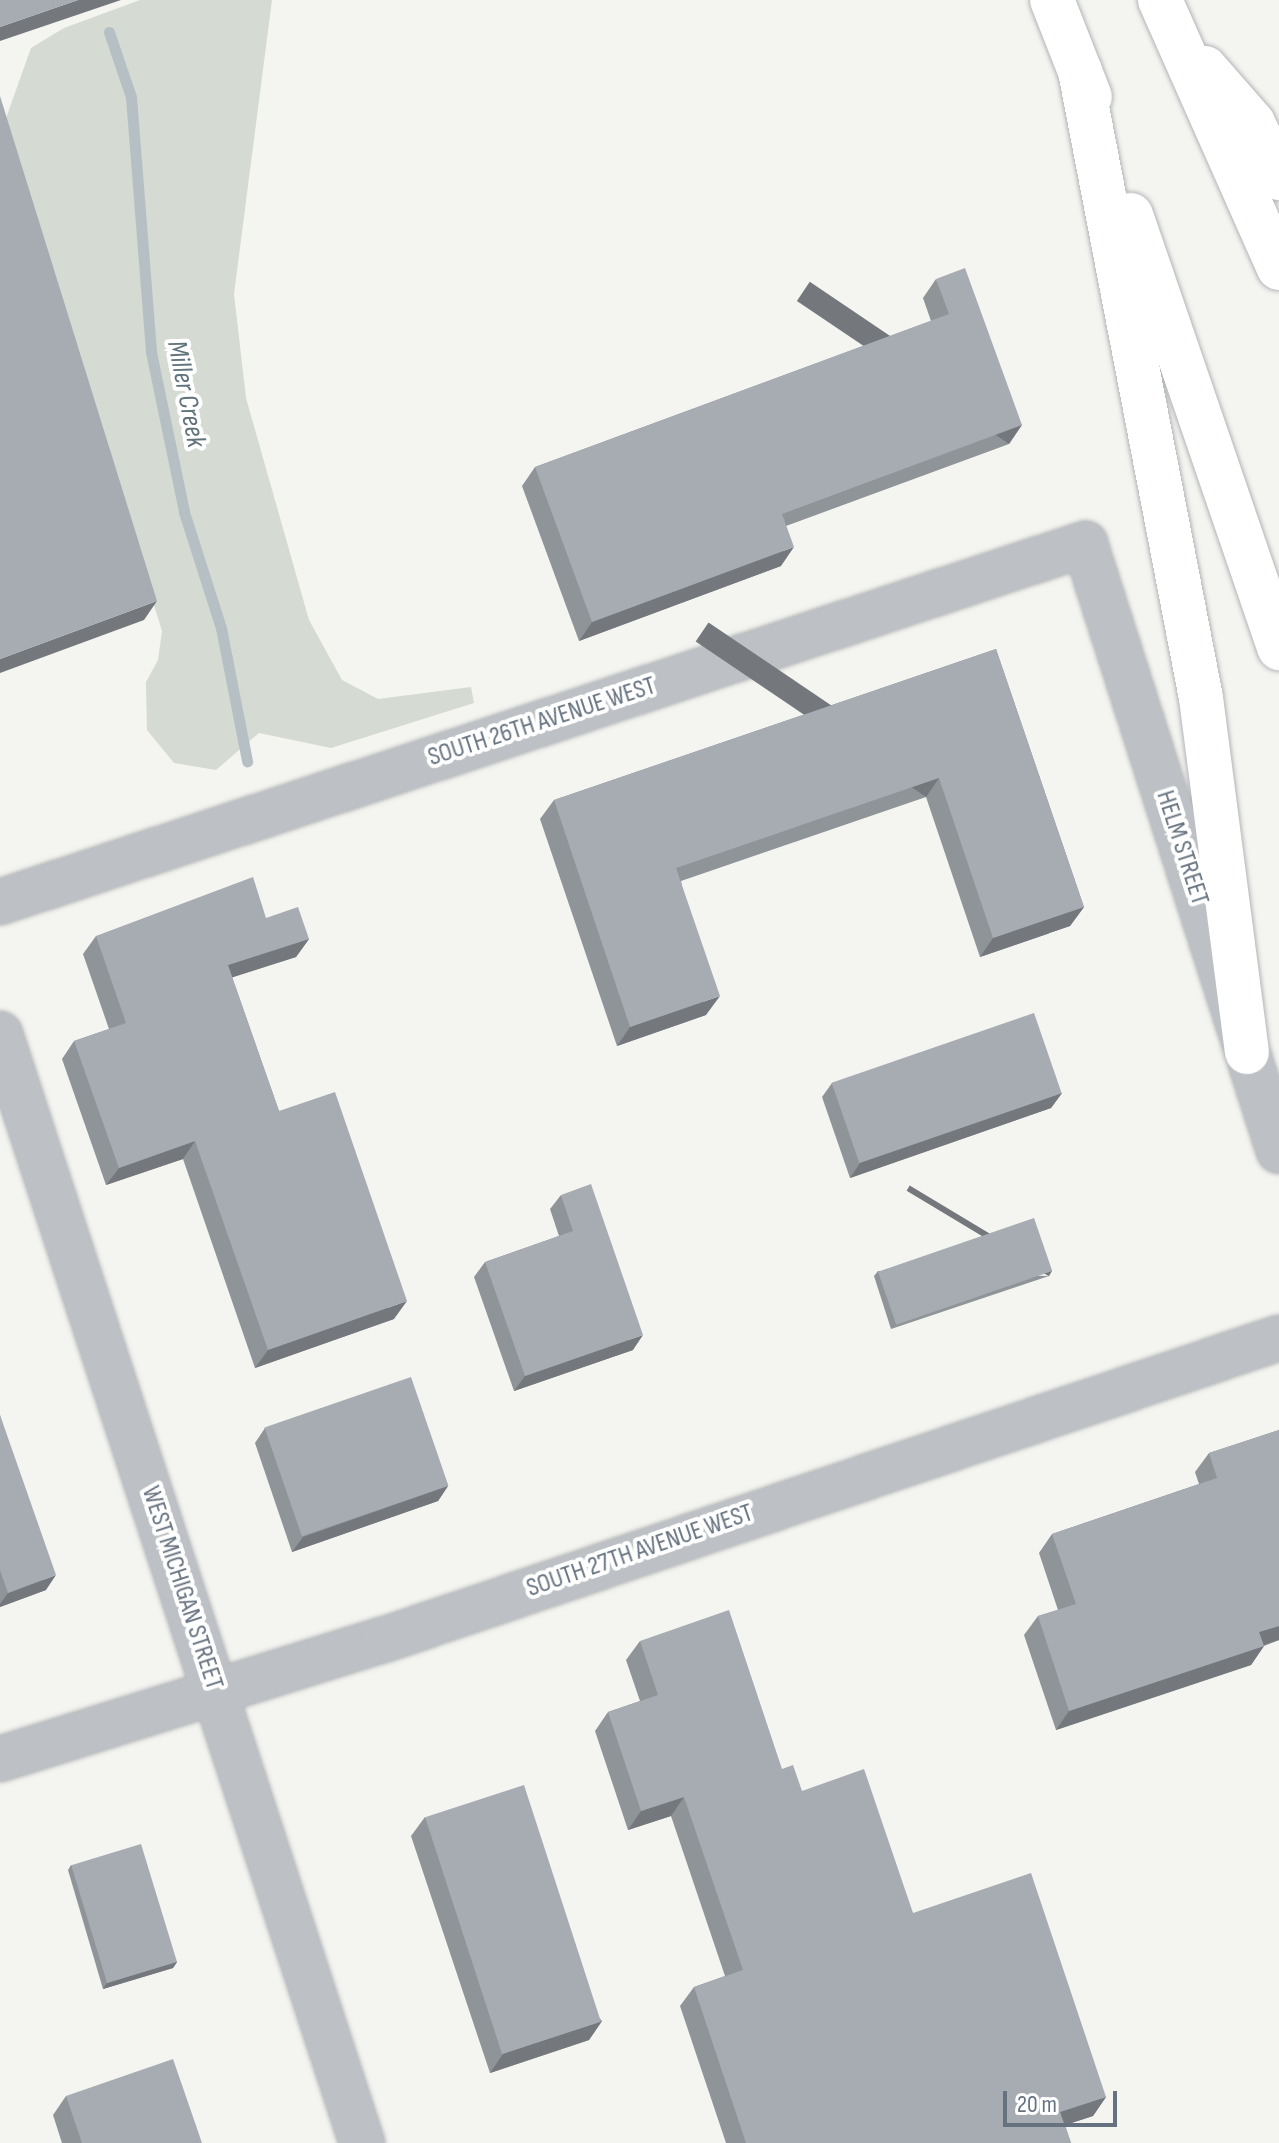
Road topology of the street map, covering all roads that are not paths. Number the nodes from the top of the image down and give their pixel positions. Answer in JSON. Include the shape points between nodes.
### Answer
{"nodes":[{"id":1,"x":1052,"y":0,"type":"edge"},
{"id":2,"x":1166,"y":15,"type":"edge"},
{"id":3,"x":1080,"y":71,"type":"junction"},
{"id":4,"x":1279,"y":178,"type":"edge"},
{"id":5,"x":1279,"y":268,"type":"edge"},
{"id":6,"x":1085,"y":544,"type":"joint"},
{"id":7,"x":1279,"y":648,"type":"edge"},
{"id":8,"x":0,"y":902,"type":"edge"},
{"id":9,"x":0,"y":1034,"type":"edge"},
{"id":10,"x":1247,"y":1052,"type":"junction"},
{"id":11,"x":1279,"y":1151,"type":"edge"},
{"id":12,"x":1279,"y":1338,"type":"edge"},
{"id":13,"x":216,"y":1692,"type":"junction"},
{"id":14,"x":0,"y":1759,"type":"edge"},
{"id":15,"x":362,"y":2143,"type":"edge"}],
"edges":[{"from":1,"to":3,"type":"highway"},
{"from":2,"to":4,"type":"highway","via":[[1253,123]]},
{"from":2,"to":5,"type":"highway"},
{"from":3,"to":7,"type":"highway"},
{"from":3,"to":10,"type":"highway","via":[[1201,698]]},
{"from":6,"to":8,"type":"street","name":"SOUTH 26TH AVENUE WEST"},
{"from":6,"to":10,"type":"street","name":"HELM STREET"},
{"from":9,"to":13,"type":"street","name":"WEST MICHIGAN STREET"},
{"from":10,"to":11,"type":"street","name":"HELM STREET"},
{"from":12,"to":13,"type":"street","name":"SOUTH 27TH AVENUE WEST"},
{"from":13,"to":14,"type":"street","name":"SOUTH 27TH AVENUE WEST"},
{"from":13,"to":15,"type":"street","name":"WEST MICHIGAN STREET"}]}
